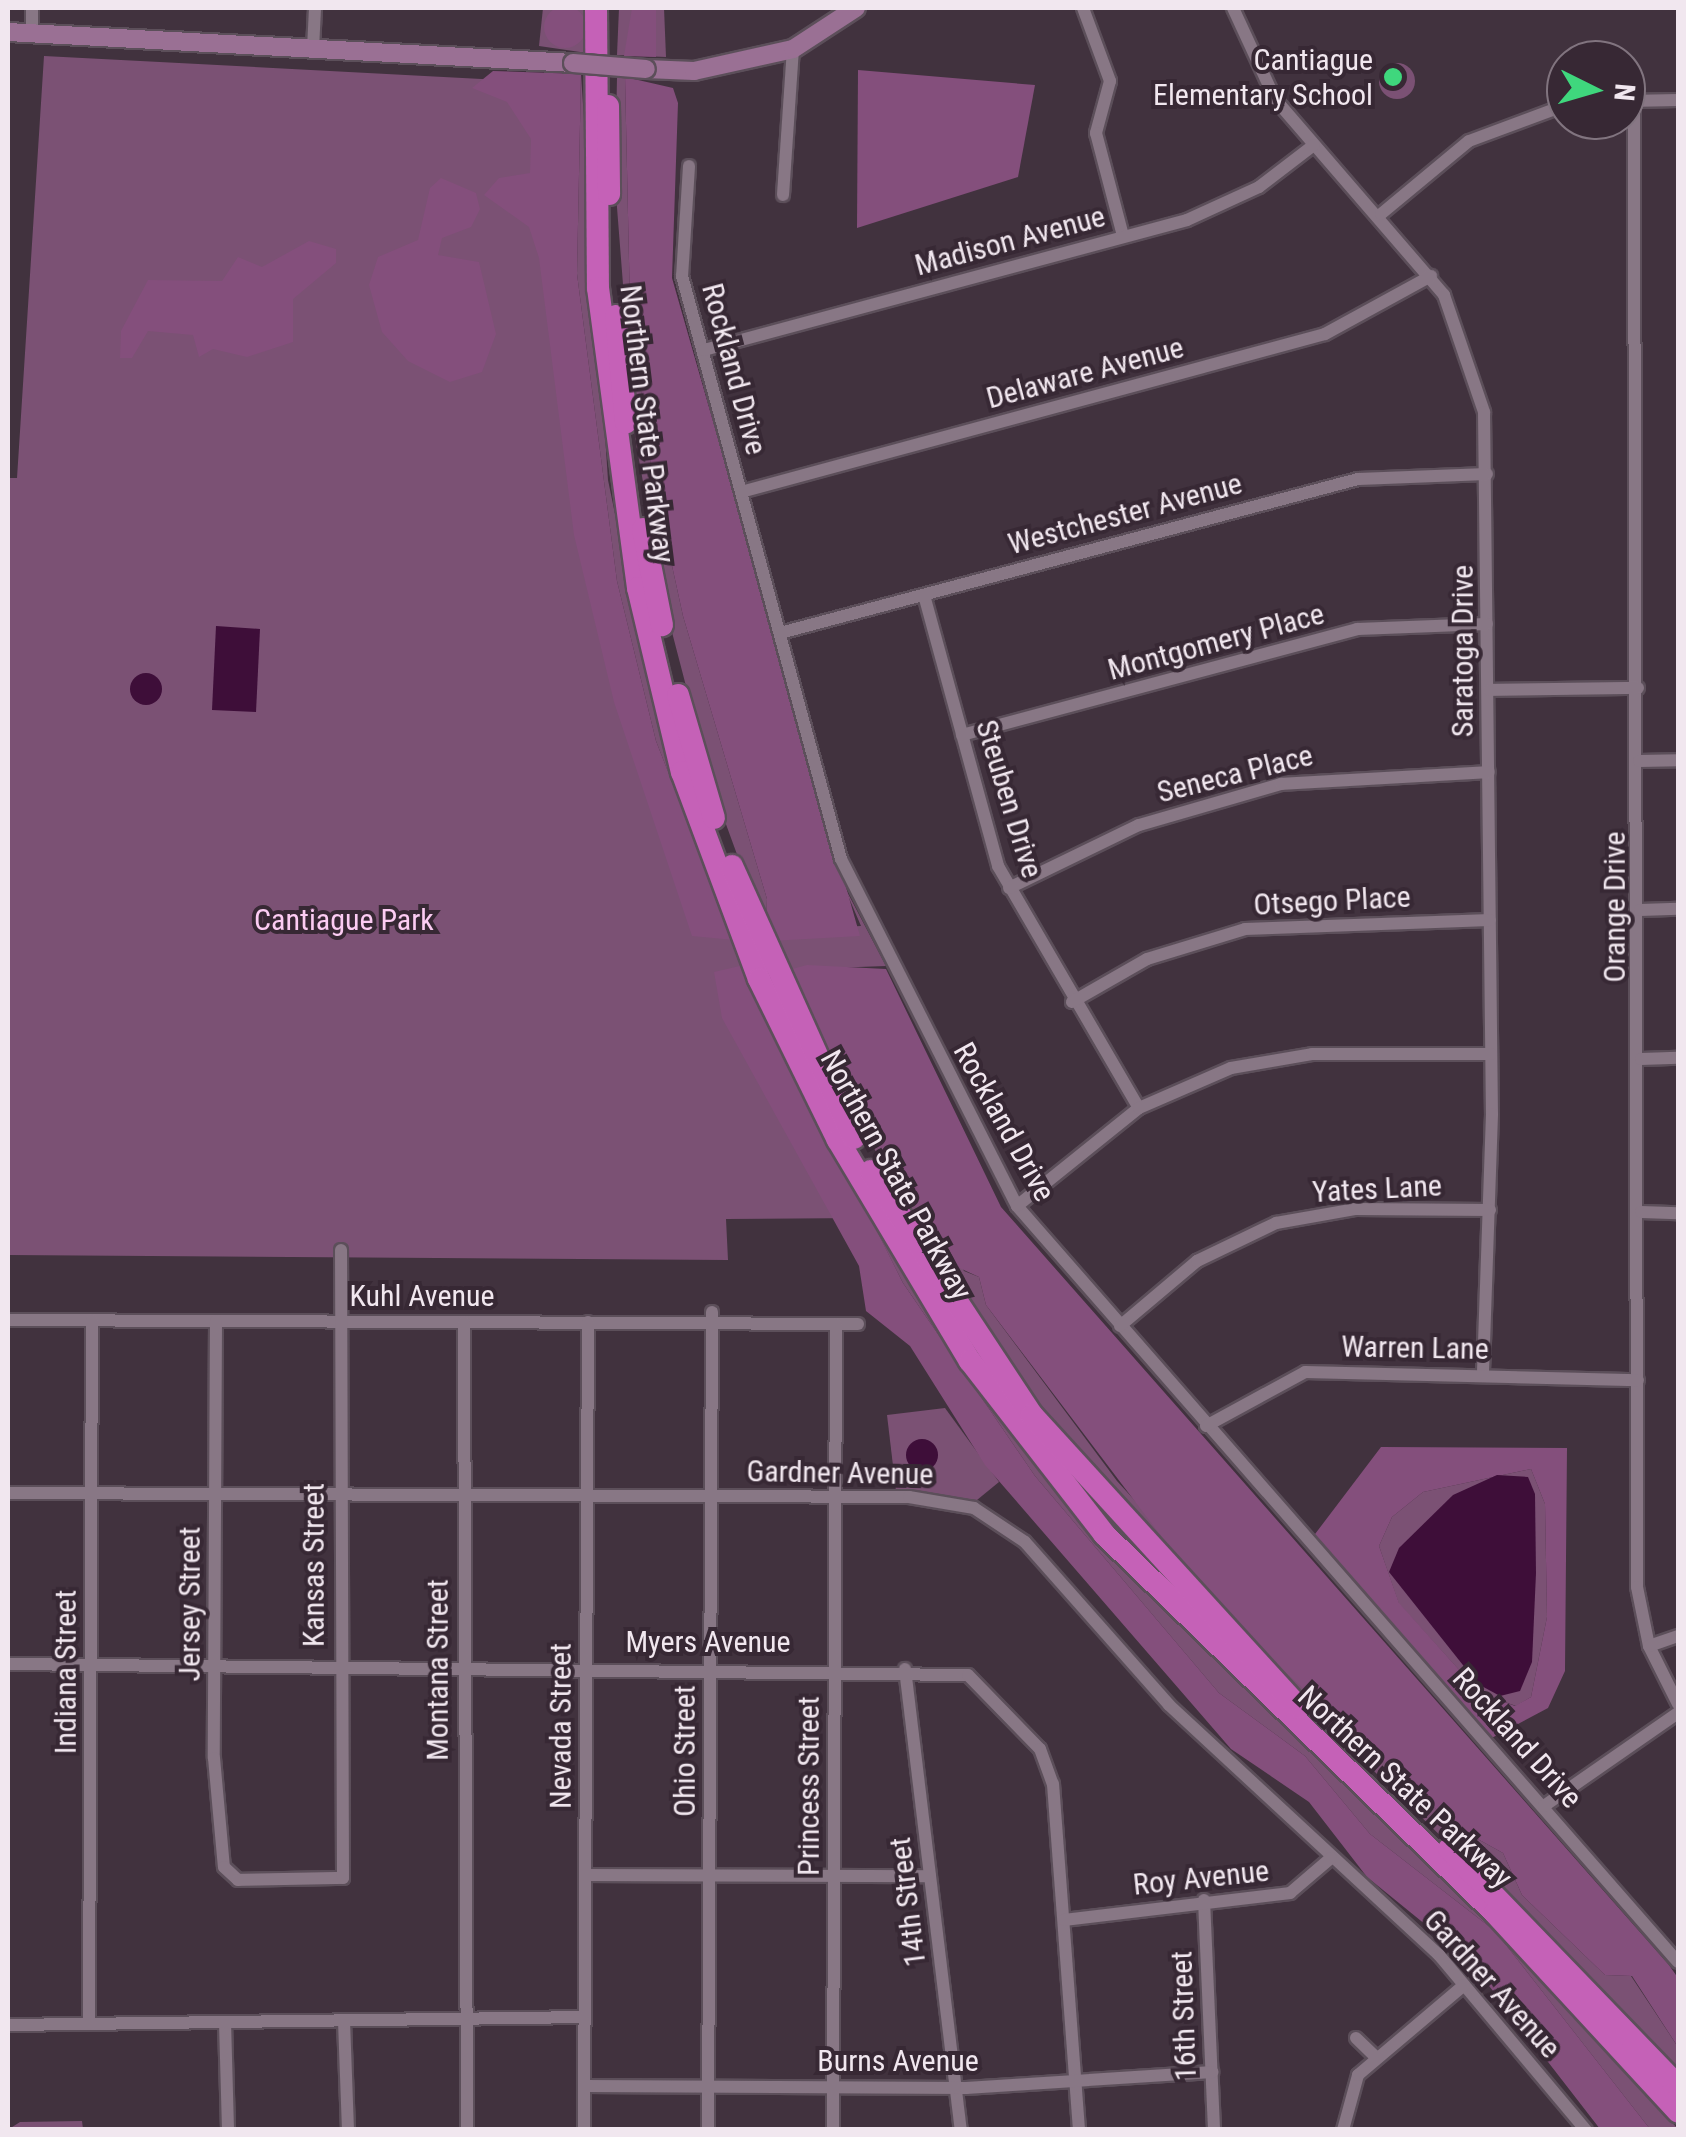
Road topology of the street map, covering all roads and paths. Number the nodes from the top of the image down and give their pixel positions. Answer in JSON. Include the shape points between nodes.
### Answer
{"nodes":[{"id":1,"x":32,"y":8,"type":"edge"},
{"id":2,"x":315,"y":8,"type":"edge"},
{"id":3,"x":596,"y":8,"type":"edge"},
{"id":4,"x":611,"y":8,"type":"edge"},
{"id":5,"x":856,"y":8,"type":"edge"},
{"id":6,"x":1083,"y":8,"type":"edge"},
{"id":7,"x":1233,"y":8,"type":"edge"},
{"id":8,"x":8,"y":32,"type":"edge"},
{"id":9,"x":32,"y":33,"type":"junction"},
{"id":10,"x":793,"y":48,"type":"junction"},
{"id":11,"x":313,"y":49,"type":"junction"},
{"id":12,"x":1678,"y":100,"type":"edge"},
{"id":13,"x":1646,"y":101,"type":"edge"},
{"id":14,"x":1546,"y":112,"type":"edge"},
{"id":15,"x":1631,"y":140,"type":"edge"},
{"id":16,"x":1314,"y":145,"type":"junction"},
{"id":17,"x":689,"y":166,"type":"dead end"},
{"id":18,"x":783,"y":195,"type":"dead end"},
{"id":19,"x":1382,"y":214,"type":"junction"},
{"id":20,"x":1122,"y":236,"type":"junction"},
{"id":21,"x":1431,"y":276,"type":"junction"},
{"id":22,"x":704,"y":350,"type":"junction"},
{"id":23,"x":1486,"y":474,"type":"junction"},
{"id":24,"x":741,"y":492,"type":"junction"},
{"id":25,"x":924,"y":595,"type":"junction"},
{"id":26,"x":1488,"y":624,"type":"junction"},
{"id":27,"x":780,"y":633,"type":"junction"},
{"id":28,"x":1638,"y":688,"type":"junction"},
{"id":29,"x":1489,"y":690,"type":"junction"},
{"id":30,"x":962,"y":735,"type":"junction"},
{"id":31,"x":1678,"y":760,"type":"edge"},
{"id":32,"x":1639,"y":761,"type":"junction"},
{"id":33,"x":1489,"y":772,"type":"junction"},
{"id":34,"x":1008,"y":888,"type":"junction"},
{"id":35,"x":1640,"y":910,"type":"junction"},
{"id":36,"x":1678,"y":910,"type":"edge"},
{"id":37,"x":1490,"y":920,"type":"junction"},
{"id":38,"x":750,"y":934,"type":"junction"},
{"id":39,"x":768,"y":979,"type":"junction"},
{"id":40,"x":1072,"y":1002,"type":"junction"},
{"id":41,"x":1491,"y":1054,"type":"junction"},
{"id":42,"x":1678,"y":1058,"type":"edge"},
{"id":43,"x":1641,"y":1059,"type":"junction"},
{"id":44,"x":1139,"y":1108,"type":"junction"},
{"id":45,"x":1017,"y":1206,"type":"junction"},
{"id":46,"x":1490,"y":1210,"type":"junction"},
{"id":47,"x":1641,"y":1212,"type":"junction"},
{"id":48,"x":1678,"y":1213,"type":"edge"},
{"id":49,"x":341,"y":1250,"type":"dead end"},
{"id":50,"x":712,"y":1318,"type":"junction"},
{"id":51,"x":8,"y":1320,"type":"edge"},
{"id":52,"x":92,"y":1320,"type":"junction"},
{"id":53,"x":216,"y":1321,"type":"junction"},
{"id":54,"x":340,"y":1321,"type":"junction"},
{"id":55,"x":464,"y":1322,"type":"junction"},
{"id":56,"x":588,"y":1322,"type":"junction"},
{"id":57,"x":836,"y":1324,"type":"junction"},
{"id":58,"x":858,"y":1324,"type":"dead end"},
{"id":59,"x":1120,"y":1326,"type":"junction"},
{"id":60,"x":1483,"y":1374,"type":"junction"},
{"id":61,"x":1638,"y":1380,"type":"junction"},
{"id":62,"x":1206,"y":1426,"type":"junction"},
{"id":63,"x":8,"y":1494,"type":"edge"},
{"id":64,"x":92,"y":1494,"type":"junction"},
{"id":65,"x":215,"y":1494,"type":"junction"},
{"id":66,"x":339,"y":1495,"type":"junction"},
{"id":67,"x":463,"y":1496,"type":"junction"},
{"id":68,"x":587,"y":1496,"type":"junction"},
{"id":69,"x":711,"y":1496,"type":"junction"},
{"id":70,"x":836,"y":1497,"type":"junction"},
{"id":71,"x":1678,"y":1636,"type":"edge"},
{"id":72,"x":1649,"y":1646,"type":"junction"},
{"id":73,"x":8,"y":1664,"type":"edge"},
{"id":74,"x":91,"y":1664,"type":"junction"},
{"id":75,"x":214,"y":1665,"type":"junction"},
{"id":76,"x":339,"y":1666,"type":"junction"},
{"id":77,"x":463,"y":1667,"type":"junction"},
{"id":78,"x":587,"y":1667,"type":"junction"},
{"id":79,"x":711,"y":1668,"type":"junction"},
{"id":80,"x":834,"y":1668,"type":"junction"},
{"id":81,"x":905,"y":1668,"type":"junction"},
{"id":82,"x":1678,"y":1704,"type":"edge"},
{"id":83,"x":1678,"y":1712,"type":"edge"},
{"id":84,"x":1544,"y":1806,"type":"junction"},
{"id":85,"x":1331,"y":1858,"type":"junction"},
{"id":86,"x":586,"y":1875,"type":"junction"},
{"id":87,"x":710,"y":1876,"type":"junction"},
{"id":88,"x":834,"y":1876,"type":"junction"},
{"id":89,"x":930,"y":1876,"type":"junction"},
{"id":90,"x":343,"y":1878,"type":"joint"},
{"id":91,"x":1204,"y":1900,"type":"junction"},
{"id":92,"x":1064,"y":1920,"type":"junction"},
{"id":93,"x":1678,"y":1962,"type":"edge"},
{"id":94,"x":1464,"y":1984,"type":"junction"},
{"id":95,"x":585,"y":2017,"type":"junction"},
{"id":96,"x":464,"y":2019,"type":"junction"},
{"id":97,"x":344,"y":2020,"type":"junction"},
{"id":98,"x":225,"y":2022,"type":"junction"},
{"id":99,"x":89,"y":2024,"type":"junction"},
{"id":100,"x":8,"y":2025,"type":"edge"},
{"id":101,"x":1356,"y":2038,"type":"dead end"},
{"id":102,"x":1377,"y":2058,"type":"junction"},
{"id":103,"x":1212,"y":2072,"type":"junction"},
{"id":104,"x":1075,"y":2081,"type":"junction"},
{"id":105,"x":585,"y":2086,"type":"junction"},
{"id":106,"x":708,"y":2086,"type":"junction"},
{"id":107,"x":1678,"y":2086,"type":"edge"},
{"id":108,"x":833,"y":2087,"type":"junction"},
{"id":109,"x":955,"y":2087,"type":"junction"},
{"id":110,"x":1678,"y":2111,"type":"edge"},
{"id":111,"x":228,"y":2130,"type":"edge"},
{"id":112,"x":348,"y":2130,"type":"edge"},
{"id":113,"x":467,"y":2130,"type":"edge"},
{"id":114,"x":584,"y":2130,"type":"edge"},
{"id":115,"x":708,"y":2130,"type":"edge"},
{"id":116,"x":832,"y":2130,"type":"edge"},
{"id":117,"x":961,"y":2130,"type":"edge"},
{"id":118,"x":1079,"y":2130,"type":"edge"},
{"id":119,"x":1214,"y":2130,"type":"edge"},
{"id":120,"x":1343,"y":2130,"type":"edge"},
{"id":121,"x":1586,"y":2130,"type":"edge"}],
"edges":[{"from":1,"to":9,"type":"street"},
{"from":2,"to":11,"type":"street"},
{"from":3,"to":38,"type":"highway","name":"Northern State Parkway","via":[[597,272],[618,469],[682,772]]},
{"from":4,"to":38,"type":"highway","name":"Northern State Parkway","via":[[609,250],[627,433],[680,708]]},
{"from":5,"to":10,"type":"main road"},
{"from":6,"to":20,"type":"street","via":[[1110,80],[1096,133]]},
{"from":7,"to":16,"type":"street","name":"Saratoga Drive","via":[[1275,99]]},
{"from":8,"to":9,"type":"main road"},
{"from":9,"to":11,"type":"main road"},
{"from":10,"to":11,"type":"main road","bridge":true,"via":[[694,72]]},
{"from":10,"to":18,"type":"street"},
{"from":12,"to":13,"type":"street"},
{"from":14,"to":19,"type":"street","via":[[1469,141]]},
{"from":15,"to":28,"type":"street","name":"Orange Drive"},
{"from":16,"to":19,"type":"street","name":"Saratoga Drive"},
{"from":16,"to":20,"type":"street","name":"Madison Avenue","via":[[1225,206]]},
{"from":17,"to":22,"type":"street","name":"Rockland Drive","via":[[682,276]]},
{"from":19,"to":21,"type":"street","name":"Saratoga Drive"},
{"from":20,"to":22,"type":"street","name":"Madison Avenue"},
{"from":21,"to":23,"type":"street","name":"Saratoga Drive","via":[[1472,357]]},
{"from":21,"to":24,"type":"street","name":"Delaware Avenue","via":[[1325,334]]},
{"from":22,"to":24,"type":"street","name":"Rockland Drive"},
{"from":23,"to":25,"type":"street","name":"Westchester Avenue","via":[[1358,478]]},
{"from":23,"to":26,"type":"street","name":"Saratoga Drive"},
{"from":24,"to":27,"type":"street","name":"Rockland Drive"},
{"from":25,"to":27,"type":"street","name":"Westchester Avenue"},
{"from":25,"to":30,"type":"street","name":"Steuben Drive"},
{"from":26,"to":29,"type":"street","name":"Saratoga Drive"},
{"from":26,"to":30,"type":"street","name":"Montgomery Place","via":[[1357,629]]},
{"from":27,"to":45,"type":"street","name":"Rockland Drive","via":[[850,883]]},
{"from":28,"to":29,"type":"street"},
{"from":28,"to":32,"type":"street","name":"Orange Drive"},
{"from":29,"to":33,"type":"street","name":"Saratoga Drive"},
{"from":30,"to":34,"type":"street","name":"Steuben Drive"},
{"from":31,"to":32,"type":"street"},
{"from":32,"to":35,"type":"street","name":"Orange Drive"},
{"from":33,"to":34,"type":"street","name":"Seneca Place","via":[[1281,784],[1140,825]]},
{"from":33,"to":37,"type":"street","name":"Saratoga Drive"},
{"from":34,"to":40,"type":"street","name":"Steuben Drive"},
{"from":35,"to":36,"type":"street"},
{"from":35,"to":43,"type":"street","name":"Orange Drive"},
{"from":37,"to":40,"type":"street","name":"Otsego Place","via":[[1246,929],[1147,959]]},
{"from":37,"to":41,"type":"street","name":"Saratoga Drive"},
{"from":38,"to":39,"type":"highway","name":"Northern State Parkway"},
{"from":39,"to":107,"type":"highway","name":"Northern State Parkway","via":[[952,1304],[1066,1456],[1244,1653],[1505,1901]]},
{"from":39,"to":110,"type":"highway","name":"Northern State Parkway","via":[[893,1241],[1055,1474],[1186,1619],[1495,1913]]},
{"from":40,"to":44,"type":"street","name":"Steuben Drive"},
{"from":41,"to":44,"type":"street","via":[[1275,1058]]},
{"from":41,"to":46,"type":"street","name":"Saratoga Drive"},
{"from":42,"to":43,"type":"street"},
{"from":43,"to":47,"type":"street","name":"Orange Drive"},
{"from":44,"to":45,"type":"street"},
{"from":45,"to":59,"type":"street","name":"Rockland Drive"},
{"from":46,"to":59,"type":"street","name":"Yates Lane","via":[[1355,1209],[1276,1223],[1196,1261]]},
{"from":46,"to":60,"type":"street","name":"Saratoga Drive"},
{"from":47,"to":48,"type":"street"},
{"from":47,"to":61,"type":"street","name":"Orange Drive"},
{"from":49,"to":54,"type":"street","name":"Kansas Street"},
{"from":50,"to":56,"type":"street","name":"Kuhl Avenue"},
{"from":50,"to":57,"type":"street","name":"Kuhl Avenue"},
{"from":50,"to":69,"type":"street","name":"Ohio Street"},
{"from":51,"to":52,"type":"street","name":"Kuhl Avenue"},
{"from":52,"to":53,"type":"street","name":"Kuhl Avenue"},
{"from":52,"to":64,"type":"street","name":"Indiana Street"},
{"from":53,"to":54,"type":"street","name":"Kuhl Avenue"},
{"from":53,"to":65,"type":"street","name":"Jersey Street"},
{"from":54,"to":55,"type":"street","name":"Kuhl Avenue"},
{"from":54,"to":66,"type":"street","name":"Kansas Street"},
{"from":55,"to":56,"type":"street","name":"Kuhl Avenue"},
{"from":55,"to":67,"type":"street","name":"Montana Street"},
{"from":56,"to":68,"type":"street","name":"Nevada Street"},
{"from":57,"to":58,"type":"street","name":"Kuhl Avenue"},
{"from":57,"to":70,"type":"street","name":"Princess Street"},
{"from":59,"to":62,"type":"street","name":"Rockland Drive"},
{"from":60,"to":61,"type":"street","name":"Warren Lane"},
{"from":60,"to":62,"type":"street","name":"Warren Lane","via":[[1305,1372]]},
{"from":61,"to":72,"type":"street","name":"Orange Drive","via":[[1637,1587]]},
{"from":62,"to":84,"type":"street","name":"Rockland Drive"},
{"from":63,"to":64,"type":"street","name":"Gardner Avenue"},
{"from":64,"to":65,"type":"street","name":"Gardner Avenue"},
{"from":64,"to":74,"type":"street","name":"Indiana Street"},
{"from":65,"to":66,"type":"street","name":"Gardner Avenue"},
{"from":65,"to":75,"type":"street","name":"Jersey Street"},
{"from":66,"to":67,"type":"street","name":"Gardner Avenue"},
{"from":66,"to":76,"type":"street","name":"Kansas Street"},
{"from":67,"to":68,"type":"street","name":"Gardner Avenue"},
{"from":67,"to":77,"type":"street","name":"Montana Street"},
{"from":68,"to":69,"type":"street","name":"Gardner Avenue"},
{"from":68,"to":78,"type":"street","name":"Nevada Street"},
{"from":69,"to":70,"type":"street","name":"Gardner Avenue"},
{"from":69,"to":79,"type":"street","name":"Ohio Street"},
{"from":70,"to":80,"type":"street","name":"Princess Street"},
{"from":70,"to":85,"type":"street","name":"Gardner Avenue","via":[[943,1499],[1005,1525],[1169,1705]]},
{"from":71,"to":72,"type":"street"},
{"from":72,"to":82,"type":"street","name":"Orange Drive"},
{"from":73,"to":74,"type":"street","name":"Myers Avenue"},
{"from":74,"to":75,"type":"street","name":"Myers Avenue"},
{"from":74,"to":99,"type":"street","name":"Indiana Street"},
{"from":75,"to":76,"type":"street","name":"Myers Avenue"},
{"from":75,"to":90,"type":"street","name":"Jersey Street","via":[[222,1856],[238,1880]]},
{"from":76,"to":77,"type":"street","name":"Myers Avenue"},
{"from":76,"to":90,"type":"street","name":"Kansas Street"},
{"from":77,"to":78,"type":"street","name":"Myers Avenue"},
{"from":77,"to":96,"type":"street","name":"Montana Street"},
{"from":78,"to":79,"type":"street","name":"Myers Avenue"},
{"from":78,"to":86,"type":"street","name":"Nevada Street"},
{"from":79,"to":80,"type":"street","name":"Myers Avenue"},
{"from":79,"to":87,"type":"street","name":"Ohio Street"},
{"from":80,"to":81,"type":"street","name":"Myers Avenue"},
{"from":80,"to":88,"type":"street","name":"Princess Street"},
{"from":81,"to":89,"type":"street","name":"14th Street"},
{"from":81,"to":92,"type":"street","name":"Myers Avenue","via":[[976,1680],[1040,1749],[1053,1784]]},
{"from":83,"to":84,"type":"street"},
{"from":84,"to":93,"type":"street","name":"Rockland Drive"},
{"from":85,"to":91,"type":"street","name":"Roy Avenue","via":[[1290,1893]]},
{"from":85,"to":94,"type":"street","name":"Gardner Avenue"},
{"from":86,"to":87,"type":"street"},
{"from":86,"to":95,"type":"street","name":"Nevada Street"},
{"from":87,"to":88,"type":"street"},
{"from":87,"to":106,"type":"street","name":"Ohio Street"},
{"from":88,"to":89,"type":"street"},
{"from":88,"to":108,"type":"street","name":"Princess Street"},
{"from":89,"to":109,"type":"street","name":"14th Street"},
{"from":91,"to":92,"type":"street","name":"Roy Avenue"},
{"from":91,"to":103,"type":"street","name":"16th Street"},
{"from":92,"to":104,"type":"street","name":"Myers Avenue"},
{"from":94,"to":102,"type":"street"},
{"from":94,"to":121,"type":"street","name":"Gardner Avenue"},
{"from":95,"to":96,"type":"street"},
{"from":95,"to":105,"type":"street","name":"Nevada Street"},
{"from":96,"to":97,"type":"street"},
{"from":96,"to":113,"type":"street","name":"Montana Street"},
{"from":97,"to":98,"type":"street"},
{"from":97,"to":112,"type":"street"},
{"from":98,"to":99,"type":"street"},
{"from":98,"to":111,"type":"street"},
{"from":99,"to":100,"type":"street"},
{"from":101,"to":102,"type":"street"},
{"from":102,"to":120,"type":"street","via":[[1348,2088]]},
{"from":103,"to":104,"type":"street","name":"Burns Avenue"},
{"from":103,"to":119,"type":"street","name":"16th Street"},
{"from":104,"to":109,"type":"street","name":"Burns Avenue"},
{"from":104,"to":118,"type":"street","name":"Myers Avenue"},
{"from":105,"to":106,"type":"street","name":"Burns Avenue"},
{"from":105,"to":114,"type":"street","name":"Nevada Street"},
{"from":106,"to":108,"type":"street","name":"Burns Avenue"},
{"from":106,"to":115,"type":"street","name":"Ohio Street"},
{"from":108,"to":109,"type":"street","name":"Burns Avenue"},
{"from":108,"to":116,"type":"street","name":"Princess Street"},
{"from":109,"to":117,"type":"street","name":"14th Street"}]}
